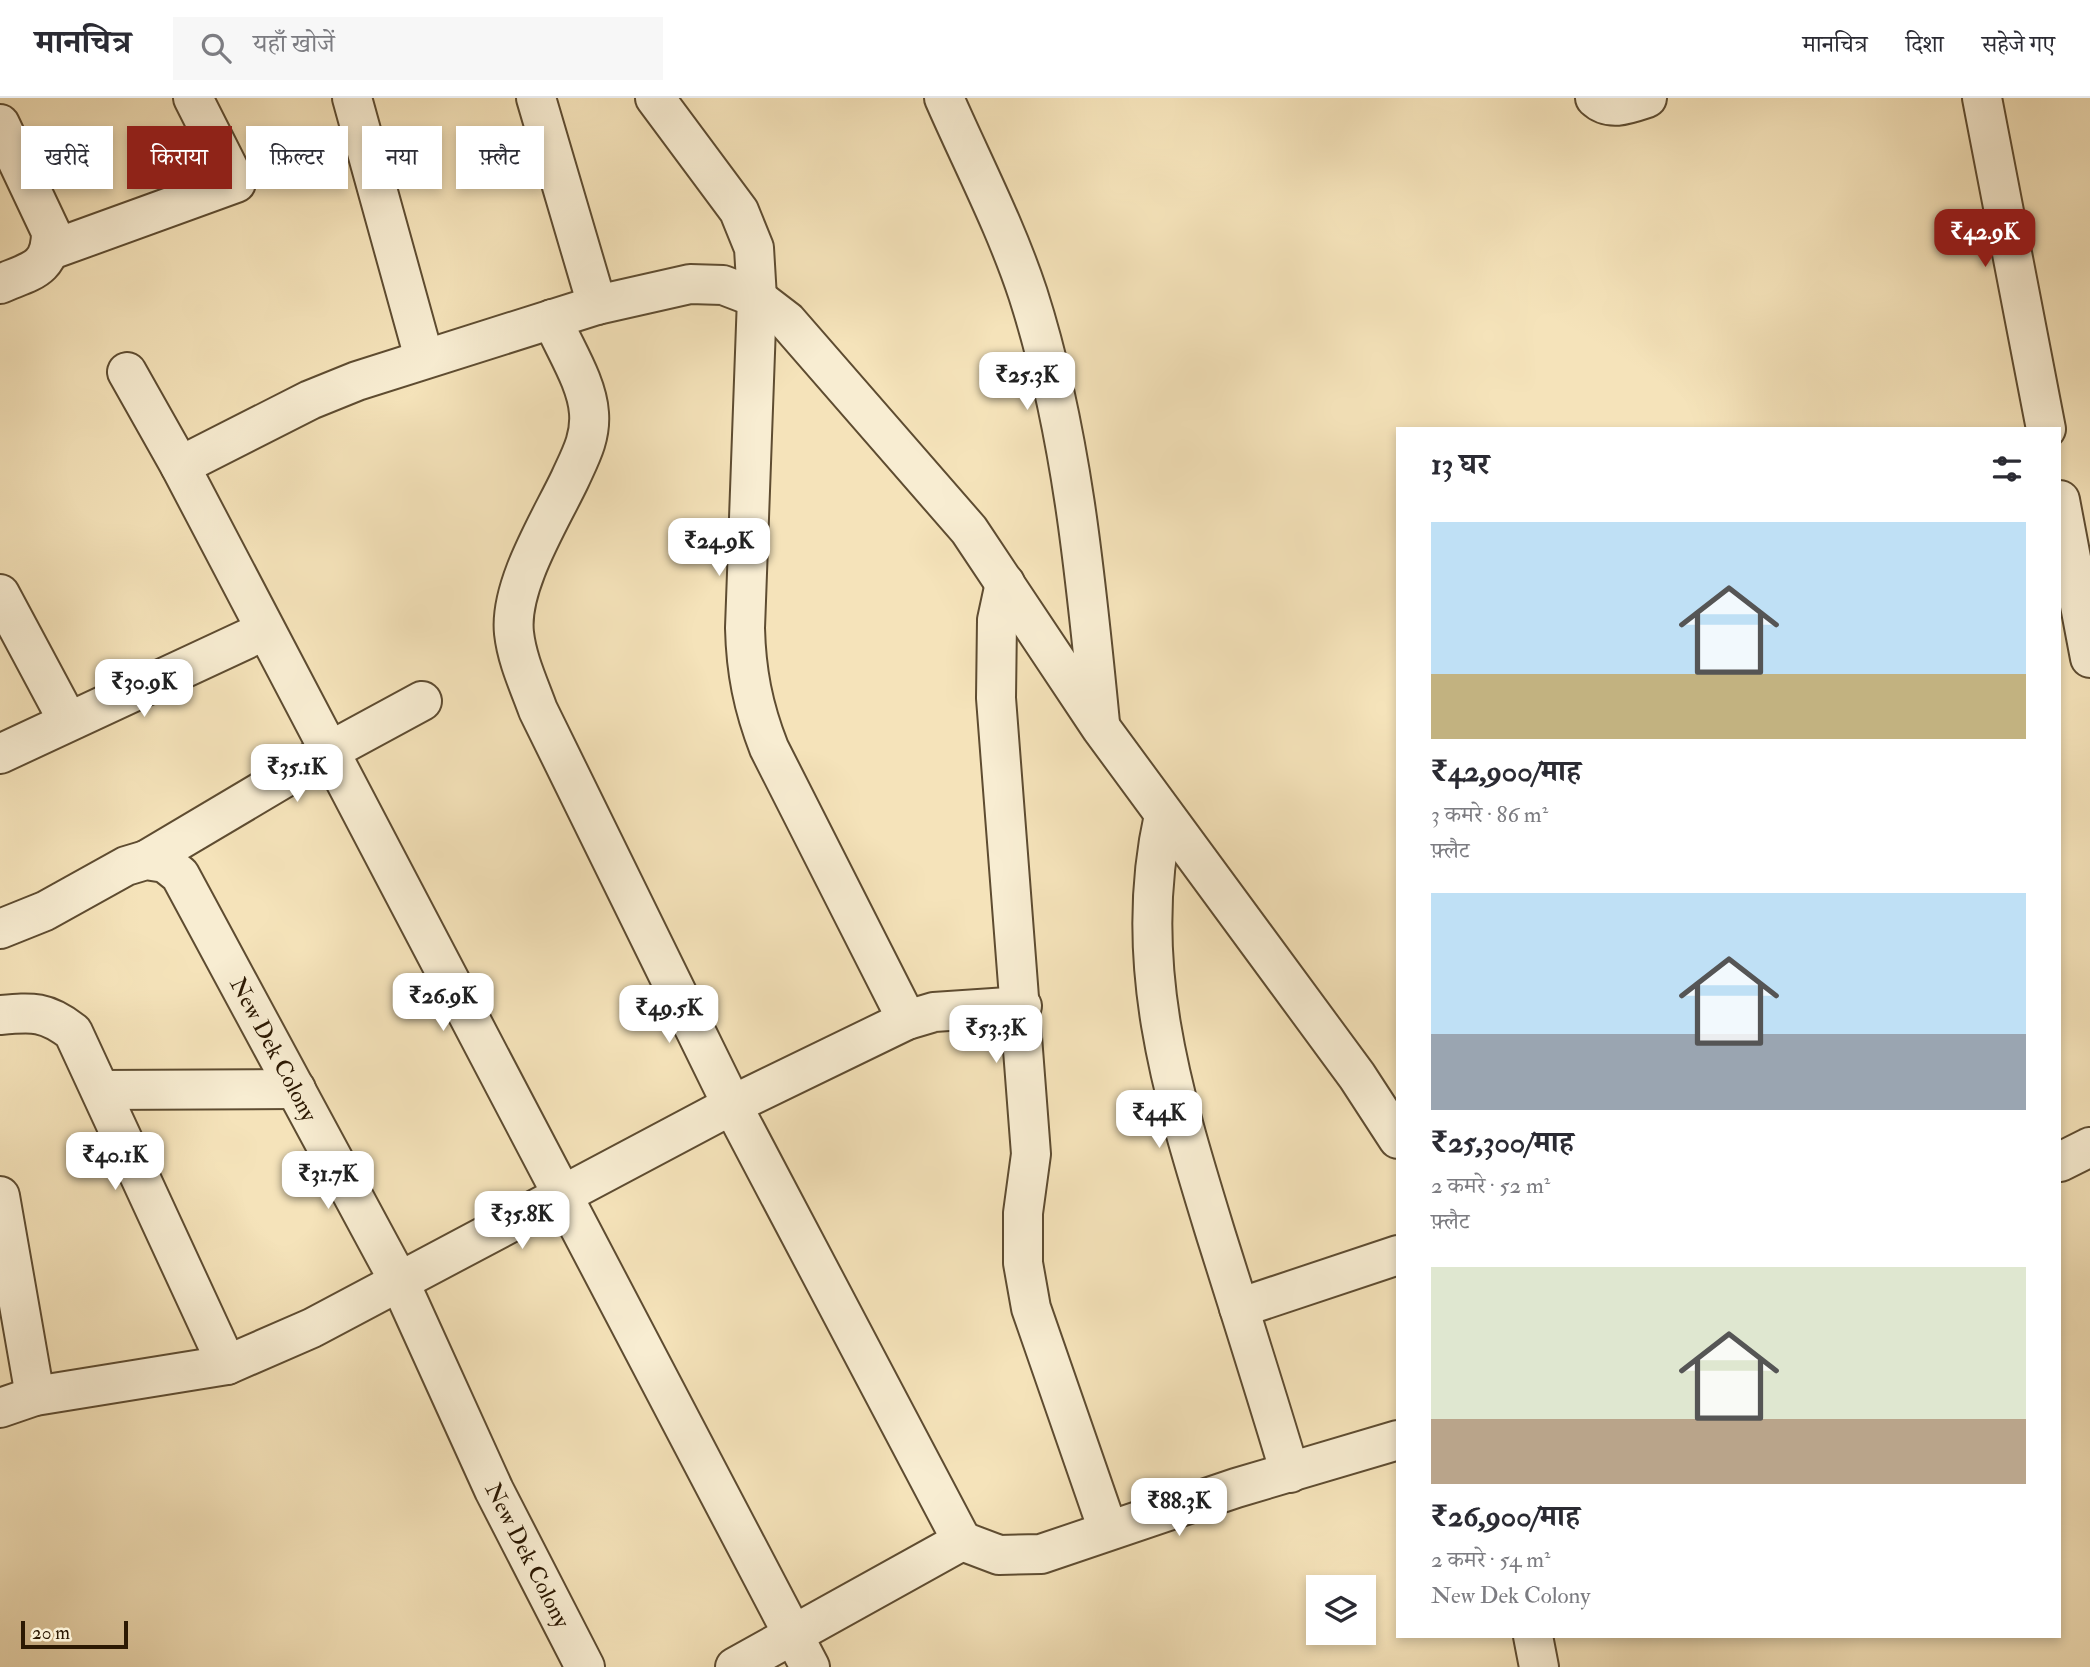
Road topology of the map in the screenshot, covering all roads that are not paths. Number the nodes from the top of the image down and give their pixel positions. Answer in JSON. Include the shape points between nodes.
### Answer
{"nodes":[{"id":1,"x":193,"y":98,"type":"edge"},
{"id":2,"x":352,"y":98,"type":"edge"},
{"id":3,"x":536,"y":98,"type":"edge"},
{"id":4,"x":655,"y":98,"type":"edge"},
{"id":5,"x":944,"y":98,"type":"edge"},
{"id":6,"x":1595,"y":98,"type":"edge"},
{"id":7,"x":1647,"y":98,"type":"edge"},
{"id":8,"x":1982,"y":98,"type":"edge"},
{"id":9,"x":0,"y":124,"type":"edge"},
{"id":10,"x":51,"y":250,"type":"junction"},
{"id":11,"x":0,"y":284,"type":"edge"},
{"id":12,"x":757,"y":298,"type":"junction"},
{"id":13,"x":597,"y":305,"type":"junction"},
{"id":14,"x":552,"y":319,"type":"junction"},
{"id":15,"x":424,"y":358,"type":"junction"},
{"id":16,"x":127,"y":372,"type":"dead end"},
{"id":17,"x":2046,"y":427,"type":"edge"},
{"id":18,"x":180,"y":466,"type":"junction"},
{"id":19,"x":2072,"y":518,"type":"edge"},
{"id":20,"x":1005,"y":583,"type":"junction"},
{"id":21,"x":0,"y":594,"type":"edge"},
{"id":22,"x":264,"y":631,"type":"junction"},
{"id":23,"x":2090,"y":658,"type":"edge"},
{"id":24,"x":422,"y":701,"type":"dead end"},
{"id":25,"x":68,"y":721,"type":"junction"},
{"id":26,"x":1101,"y":728,"type":"junction"},
{"id":27,"x":328,"y":752,"type":"junction"},
{"id":28,"x":0,"y":754,"type":"edge"},
{"id":29,"x":1164,"y":815,"type":"junction"},
{"id":30,"x":146,"y":860,"type":"junction"},
{"id":31,"x":0,"y":929,"type":"edge"},
{"id":32,"x":1022,"y":1006,"type":"junction"},
{"id":33,"x":0,"y":1015,"type":"edge"},
{"id":34,"x":907,"y":1020,"type":"junction"},
{"id":35,"x":296,"y":1088,"type":"junction"},
{"id":36,"x":101,"y":1090,"type":"junction"},
{"id":37,"x":732,"y":1104,"type":"junction"},
{"id":38,"x":1396,"y":1136,"type":"edge"},
{"id":39,"x":2090,"y":1147,"type":"edge"},
{"id":40,"x":2061,"y":1162,"type":"edge"},
{"id":41,"x":0,"y":1196,"type":"edge"},
{"id":42,"x":563,"y":1196,"type":"junction"},
{"id":43,"x":1396,"y":1256,"type":"edge"},
{"id":44,"x":400,"y":1283,"type":"junction"},
{"id":45,"x":1239,"y":1308,"type":"junction"},
{"id":46,"x":227,"y":1364,"type":"junction"},
{"id":47,"x":18,"y":1402,"type":"edge"},
{"id":48,"x":1396,"y":1441,"type":"edge"},
{"id":49,"x":1290,"y":1473,"type":"junction"},
{"id":50,"x":1108,"y":1530,"type":"junction"},
{"id":51,"x":962,"y":1541,"type":"junction"},
{"id":52,"x":1532,"y":1638,"type":"edge"},
{"id":53,"x":801,"y":1651,"type":"edge"},
{"id":54,"x":585,"y":1667,"type":"edge"},
{"id":55,"x":735,"y":1667,"type":"edge"},
{"id":56,"x":1539,"y":1667,"type":"edge"}],
"edges":[{"from":1,"to":10,"type":"street","via":[[236,183]]},
{"from":2,"to":15,"type":"street"},
{"from":3,"to":13,"type":"street"},
{"from":4,"to":12,"type":"street","via":[[739,211],[754,248]]},
{"from":5,"to":26,"type":"street","via":[[1027,292],[1044,350],[1089,608]]},
{"from":6,"to":7,"type":"street","via":[[1603,105],[1618,106]]},
{"from":8,"to":17,"type":"street"},
{"from":9,"to":10,"type":"street","via":[[51,232]]},
{"from":10,"to":11,"type":"street","via":[[41,266]]},
{"from":12,"to":13,"type":"street","via":[[723,285],[690,284]]},
{"from":12,"to":20,"type":"street","via":[[787,321],[960,520]]},
{"from":12,"to":34,"type":"street","via":[[746,670],[769,748]]},
{"from":13,"to":14,"type":"street"},
{"from":14,"to":15,"type":"street"},
{"from":14,"to":37,"type":"street","via":[[583,389],[589,412],[588,438],[525,575],[516,603],[514,632],[538,710]]},
{"from":15,"to":18,"type":"street","via":[[310,400]]},
{"from":16,"to":18,"type":"street"},
{"from":18,"to":22,"type":"street"},
{"from":19,"to":23,"type":"street"},
{"from":20,"to":26,"type":"street"},
{"from":20,"to":32,"type":"street","via":[[998,620],[996,698]]},
{"from":21,"to":25,"type":"street"},
{"from":22,"to":25,"type":"street"},
{"from":22,"to":27,"type":"street"},
{"from":24,"to":27,"type":"street"},
{"from":25,"to":28,"type":"street"},
{"from":26,"to":29,"type":"street"},
{"from":27,"to":30,"type":"street"},
{"from":27,"to":42,"type":"street"},
{"from":29,"to":38,"type":"street","via":[[1357,1076]]},
{"from":29,"to":45,"type":"street","via":[[1150,904],[1159,1027],[1188,1143]]},
{"from":30,"to":31,"type":"street"},
{"from":30,"to":35,"type":"street","name":"New Dek Colony","via":[[165,863],[180,875]]},
{"from":32,"to":34,"type":"street","via":[[934,1012]]},
{"from":32,"to":50,"type":"street","via":[[1031,1154],[1023,1213],[1023,1264],[1031,1308]]},
{"from":33,"to":36,"type":"street","via":[[31,1012],[55,1018],[73,1032]]},
{"from":34,"to":37,"type":"street"},
{"from":35,"to":36,"type":"street"},
{"from":35,"to":44,"type":"street","name":"New Dek Colony"},
{"from":36,"to":46,"type":"street"},
{"from":37,"to":42,"type":"street"},
{"from":37,"to":51,"type":"street"},
{"from":39,"to":40,"type":"street"},
{"from":41,"to":47,"type":"street"},
{"from":42,"to":44,"type":"street"},
{"from":42,"to":53,"type":"street"},
{"from":43,"to":45,"type":"street"},
{"from":44,"to":46,"type":"street","via":[[313,1328]]},
{"from":44,"to":54,"type":"street","name":"New Dek Colony","via":[[494,1490]]},
{"from":45,"to":49,"type":"street"},
{"from":46,"to":47,"type":"street"},
{"from":48,"to":49,"type":"street"},
{"from":49,"to":50,"type":"street"},
{"from":50,"to":51,"type":"street","via":[[1041,1554],[1015,1557]]},
{"from":51,"to":53,"type":"street"},
{"from":52,"to":56,"type":"street"},
{"from":53,"to":55,"type":"street"}]}
